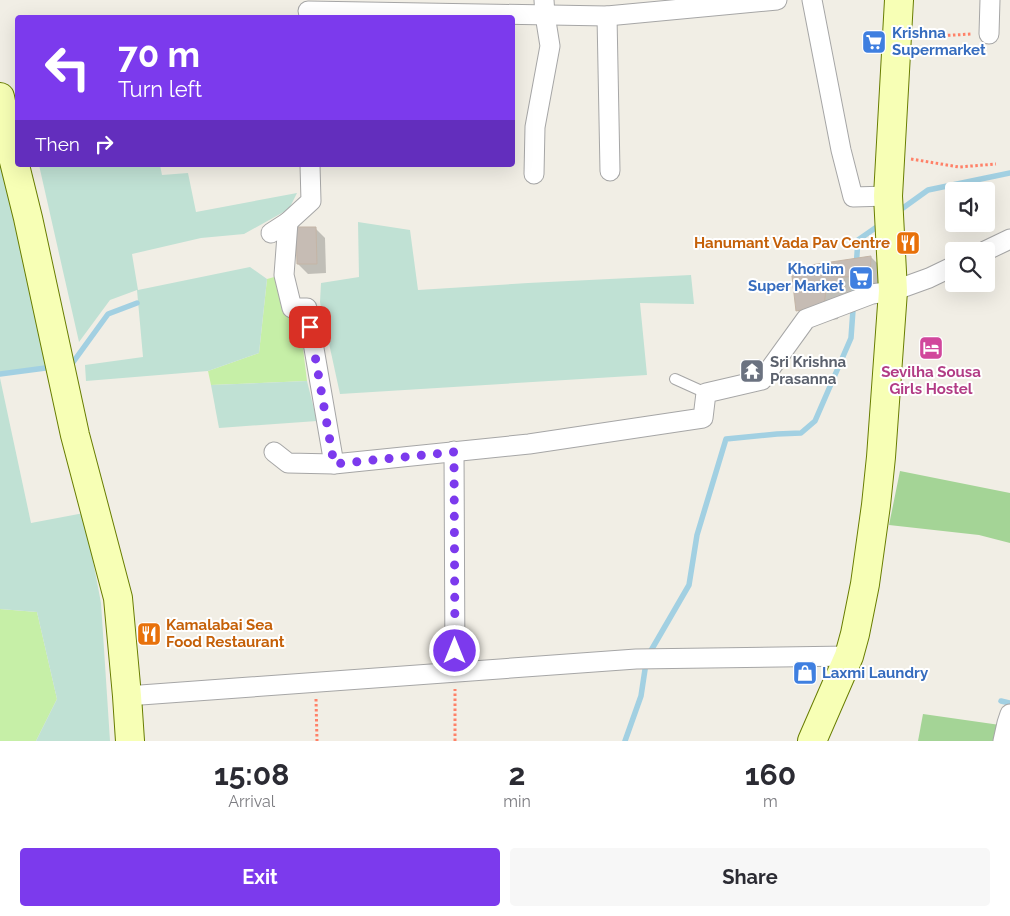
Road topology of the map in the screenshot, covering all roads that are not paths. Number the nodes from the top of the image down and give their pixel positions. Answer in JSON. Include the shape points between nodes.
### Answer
{"nodes":[{"id":1,"x":777,"y":0,"type":"edge"},
{"id":2,"x":812,"y":0,"type":"edge"},
{"id":3,"x":899,"y":0,"type":"edge"},
{"id":4,"x":990,"y":0,"type":"edge"},
{"id":5,"x":451,"y":7,"type":"edge"},
{"id":6,"x":544,"y":7,"type":"edge"},
{"id":7,"x":308,"y":9,"type":"edge"},
{"id":8,"x":607,"y":16,"type":"junction"},
{"id":9,"x":989,"y":34,"type":"road end"},
{"id":10,"x":0,"y":97,"type":"edge"},
{"id":11,"x":13,"y":139,"type":"edge"},
{"id":12,"x":18,"y":167,"type":"edge"},
{"id":13,"x":310,"y":167,"type":"edge"},
{"id":14,"x":610,"y":171,"type":"dead end"},
{"id":15,"x":534,"y":174,"type":"dead end"},
{"id":16,"x":888,"y":196,"type":"junction"},
{"id":17,"x":288,"y":222,"type":"junction"},
{"id":18,"x":271,"y":233,"type":"dead end"},
{"id":19,"x":1010,"y":239,"type":"edge"},
{"id":20,"x":995,"y":246,"type":"edge"},
{"id":21,"x":945,"y":270,"type":"edge"},
{"id":22,"x":893,"y":291,"type":"junction"},
{"id":23,"x":675,"y":379,"type":"dead end"},
{"id":24,"x":706,"y":393,"type":"junction"},
{"id":25,"x":274,"y":452,"type":"dead end"},
{"id":26,"x":454,"y":452,"type":"junction"},
{"id":27,"x":334,"y":464,"type":"junction"},
{"id":28,"x":848,"y":656,"type":"junction"},
{"id":29,"x":455,"y":671,"type":"junction"},
{"id":30,"x":127,"y":696,"type":"junction"},
{"id":31,"x":1010,"y":714,"type":"edge"},
{"id":32,"x":130,"y":741,"type":"edge"},
{"id":33,"x":812,"y":741,"type":"edge"},
{"id":34,"x":1003,"y":741,"type":"edge"}],
"edges":[{"from":1,"to":8,"type":"street"},
{"from":2,"to":16,"type":"street","via":[[853,197]]},
{"from":3,"to":16,"type":"main road"},
{"from":4,"to":9,"type":"street"},
{"from":5,"to":6,"type":"street"},
{"from":5,"to":7,"type":"street"},
{"from":6,"to":8,"type":"street"},
{"from":6,"to":15,"type":"street","via":[[550,46],[535,127]]},
{"from":8,"to":14,"type":"street"},
{"from":10,"to":11,"type":"main road"},
{"from":12,"to":30,"type":"main road","via":[[75,435],[118,598]]},
{"from":13,"to":17,"type":"street","via":[[311,201]]},
{"from":16,"to":22,"type":"main road"},
{"from":17,"to":18,"type":"street"},
{"from":17,"to":27,"type":"street","via":[[284,275],[292,308],[307,308]]},
{"from":19,"to":20,"type":"street"},
{"from":21,"to":22,"type":"street"},
{"from":22,"to":24,"type":"street","via":[[872,294],[806,320],[762,380]]},
{"from":22,"to":28,"type":"main road","via":[[876,505],[860,612]]},
{"from":23,"to":24,"type":"lane"},
{"from":24,"to":26,"type":"street","via":[[703,418]]},
{"from":25,"to":27,"type":"street","via":[[288,463]]},
{"from":26,"to":27,"type":"street"},
{"from":26,"to":29,"type":"street"},
{"from":28,"to":29,"type":"street","via":[[636,659]]},
{"from":28,"to":33,"type":"main road"},
{"from":29,"to":30,"type":"street"},
{"from":30,"to":32,"type":"main road"},
{"from":31,"to":34,"type":"street"}]}
